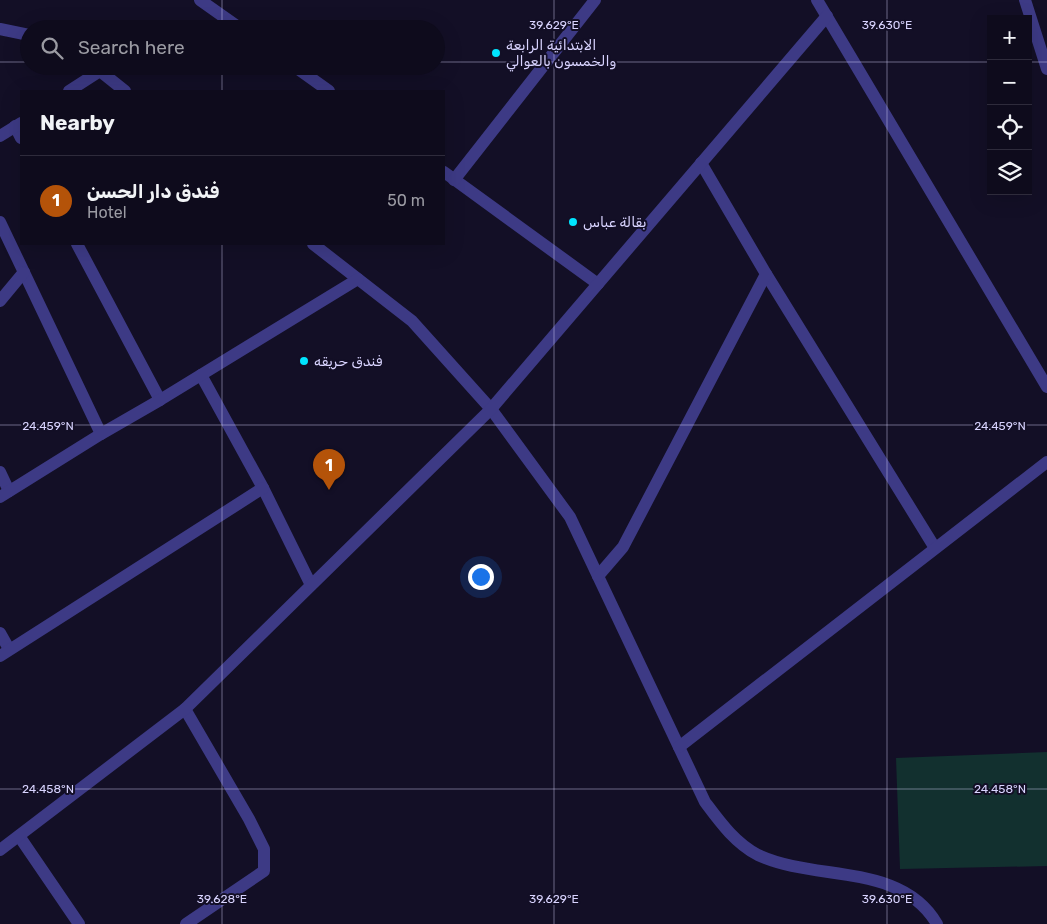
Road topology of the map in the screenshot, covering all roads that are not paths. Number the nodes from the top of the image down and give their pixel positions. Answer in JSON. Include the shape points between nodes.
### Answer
{"nodes":[{"id":1,"x":200,"y":0,"type":"edge"},
{"id":2,"x":595,"y":0,"type":"edge"},
{"id":3,"x":817,"y":0,"type":"edge"},
{"id":4,"x":1025,"y":0,"type":"edge"},
{"id":5,"x":827,"y":16,"type":"junction"},
{"id":6,"x":228,"y":20,"type":"edge"},
{"id":7,"x":0,"y":29,"type":"edge"},
{"id":8,"x":20,"y":33,"type":"edge"},
{"id":9,"x":1047,"y":69,"type":"edge"},
{"id":10,"x":88,"y":75,"type":"edge"},
{"id":11,"x":103,"y":75,"type":"edge"},
{"id":12,"x":307,"y":75,"type":"edge"},
{"id":13,"x":70,"y":90,"type":"edge"},
{"id":14,"x":124,"y":90,"type":"edge"},
{"id":15,"x":328,"y":90,"type":"edge"},
{"id":16,"x":19,"y":129,"type":"edge"},
{"id":17,"x":0,"y":136,"type":"edge"},
{"id":18,"x":701,"y":163,"type":"junction"},
{"id":19,"x":449,"y":176,"type":"edge"},
{"id":20,"x":0,"y":222,"type":"edge"},
{"id":21,"x":78,"y":245,"type":"edge"},
{"id":22,"x":314,"y":245,"type":"edge"},
{"id":23,"x":24,"y":272,"type":"junction"},
{"id":24,"x":766,"y":274,"type":"junction"},
{"id":25,"x":358,"y":279,"type":"junction"},
{"id":26,"x":598,"y":284,"type":"junction"},
{"id":27,"x":0,"y":301,"type":"edge"},
{"id":28,"x":201,"y":375,"type":"junction"},
{"id":29,"x":1047,"y":388,"type":"edge"},
{"id":30,"x":160,"y":400,"type":"junction"},
{"id":31,"x":491,"y":409,"type":"junction"},
{"id":32,"x":101,"y":434,"type":"junction"},
{"id":33,"x":1047,"y":462,"type":"edge"},
{"id":34,"x":0,"y":472,"type":"edge"},
{"id":35,"x":263,"y":488,"type":"junction"},
{"id":36,"x":4,"y":494,"type":"edge"},
{"id":37,"x":935,"y":548,"type":"junction"},
{"id":38,"x":598,"y":576,"type":"junction"},
{"id":39,"x":312,"y":585,"type":"junction"},
{"id":40,"x":0,"y":633,"type":"edge"},
{"id":41,"x":4,"y":652,"type":"edge"},
{"id":42,"x":185,"y":709,"type":"junction"},
{"id":43,"x":679,"y":747,"type":"junction"},
{"id":44,"x":19,"y":836,"type":"junction"},
{"id":45,"x":0,"y":850,"type":"edge"},
{"id":46,"x":79,"y":924,"type":"edge"},
{"id":47,"x":186,"y":924,"type":"edge"},
{"id":48,"x":937,"y":924,"type":"edge"}],
"edges":[{"from":1,"to":6,"type":"street"},
{"from":2,"to":19,"type":"street"},
{"from":3,"to":5,"type":"street"},
{"from":4,"to":9,"type":"street"},
{"from":5,"to":18,"type":"street"},
{"from":5,"to":29,"type":"street"},
{"from":7,"to":8,"type":"street"},
{"from":10,"to":13,"type":"street"},
{"from":11,"to":14,"type":"street"},
{"from":12,"to":15,"type":"street"},
{"from":16,"to":17,"type":"street"},
{"from":18,"to":24,"type":"street"},
{"from":18,"to":26,"type":"street"},
{"from":19,"to":26,"type":"street"},
{"from":20,"to":23,"type":"street"},
{"from":21,"to":30,"type":"street"},
{"from":22,"to":25,"type":"street"},
{"from":23,"to":27,"type":"street"},
{"from":23,"to":32,"type":"street"},
{"from":24,"to":37,"type":"street"},
{"from":24,"to":38,"type":"street","via":[[623,547]]},
{"from":25,"to":28,"type":"street"},
{"from":25,"to":31,"type":"street","via":[[412,321]]},
{"from":26,"to":31,"type":"street"},
{"from":28,"to":30,"type":"street"},
{"from":28,"to":35,"type":"street"},
{"from":30,"to":32,"type":"street"},
{"from":31,"to":38,"type":"street","via":[[570,517]]},
{"from":31,"to":39,"type":"street"},
{"from":32,"to":36,"type":"street"},
{"from":33,"to":37,"type":"street"},
{"from":34,"to":36,"type":"street"},
{"from":35,"to":39,"type":"street"},
{"from":35,"to":41,"type":"street"},
{"from":37,"to":43,"type":"street"},
{"from":38,"to":43,"type":"street"},
{"from":39,"to":42,"type":"street"},
{"from":40,"to":41,"type":"street"},
{"from":42,"to":44,"type":"street"},
{"from":42,"to":47,"type":"street","via":[[264,849],[264,871]]},
{"from":43,"to":48,"type":"street","via":[[705,802],[727,831],[757,854],[792,867],[865,878],[896,887],[918,902]]},
{"from":44,"to":45,"type":"street"},
{"from":44,"to":46,"type":"street"}]}
